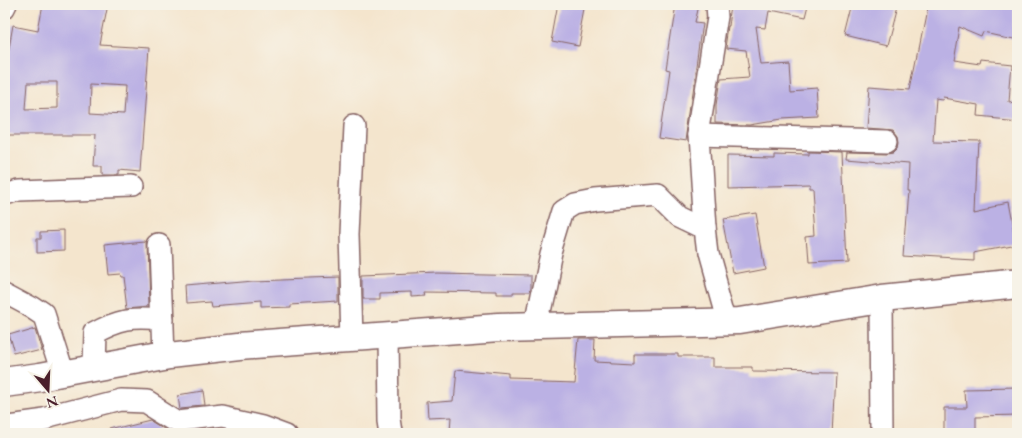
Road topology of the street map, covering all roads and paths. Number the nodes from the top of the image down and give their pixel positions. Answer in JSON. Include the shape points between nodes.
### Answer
{"nodes":[{"id":1,"x":6,"y":4,"type":"edge"},
{"id":2,"x":717,"y":4,"type":"edge"},
{"id":3,"x":4,"y":8,"type":"edge"},
{"id":4,"x":354,"y":126,"type":"dead end"},
{"id":5,"x":699,"y":136,"type":"junction"},
{"id":6,"x":887,"y":141,"type":"dead end"},
{"id":7,"x":131,"y":187,"type":"dead end"},
{"id":8,"x":4,"y":195,"type":"edge"},
{"id":9,"x":705,"y":228,"type":"junction"},
{"id":10,"x":160,"y":245,"type":"dead end"},
{"id":11,"x":1018,"y":284,"type":"edge"},
{"id":12,"x":4,"y":291,"type":"edge"},
{"id":13,"x":882,"y":298,"type":"junction"},
{"id":14,"x":162,"y":320,"type":"junction"},
{"id":15,"x":727,"y":322,"type":"junction"},
{"id":16,"x":536,"y":326,"type":"junction"},
{"id":17,"x":387,"y":335,"type":"junction"},
{"id":18,"x":352,"y":338,"type":"junction"},
{"id":19,"x":163,"y":355,"type":"junction"},
{"id":20,"x":94,"y":368,"type":"junction"},
{"id":21,"x":63,"y":374,"type":"junction"},
{"id":22,"x":4,"y":383,"type":"edge"},
{"id":23,"x":7,"y":422,"type":"edge"},
{"id":24,"x":288,"y":434,"type":"edge"},
{"id":25,"x":390,"y":434,"type":"edge"},
{"id":26,"x":883,"y":434,"type":"edge"}],
"edges":[{"from":1,"to":3,"type":"street"},
{"from":2,"to":5,"type":"street","via":[[718,17]]},
{"from":4,"to":18,"type":"street","via":[[349,234]]},
{"from":5,"to":6,"type":"street"},
{"from":5,"to":9,"type":"street"},
{"from":7,"to":8,"type":"street","via":[[20,191]]},
{"from":9,"to":15,"type":"street","via":[[708,254]]},
{"from":9,"to":16,"type":"street","via":[[680,216],[658,195],[575,204],[564,211]]},
{"from":10,"to":14,"type":"street"},
{"from":11,"to":13,"type":"main road"},
{"from":12,"to":21,"type":"street","via":[[44,314]]},
{"from":13,"to":15,"type":"main road"},
{"from":13,"to":26,"type":"street"},
{"from":14,"to":19,"type":"street"},
{"from":14,"to":20,"type":"street","via":[[128,319],[95,333]]},
{"from":15,"to":16,"type":"main road"},
{"from":16,"to":17,"type":"main road"},
{"from":17,"to":18,"type":"main road"},
{"from":17,"to":25,"type":"street"},
{"from":18,"to":19,"type":"main road"},
{"from":19,"to":20,"type":"main road"},
{"from":20,"to":21,"type":"main road"},
{"from":21,"to":22,"type":"main road"},
{"from":23,"to":24,"type":"street","via":[[44,420],[121,400],[147,401],[179,421],[223,416]]}]}
